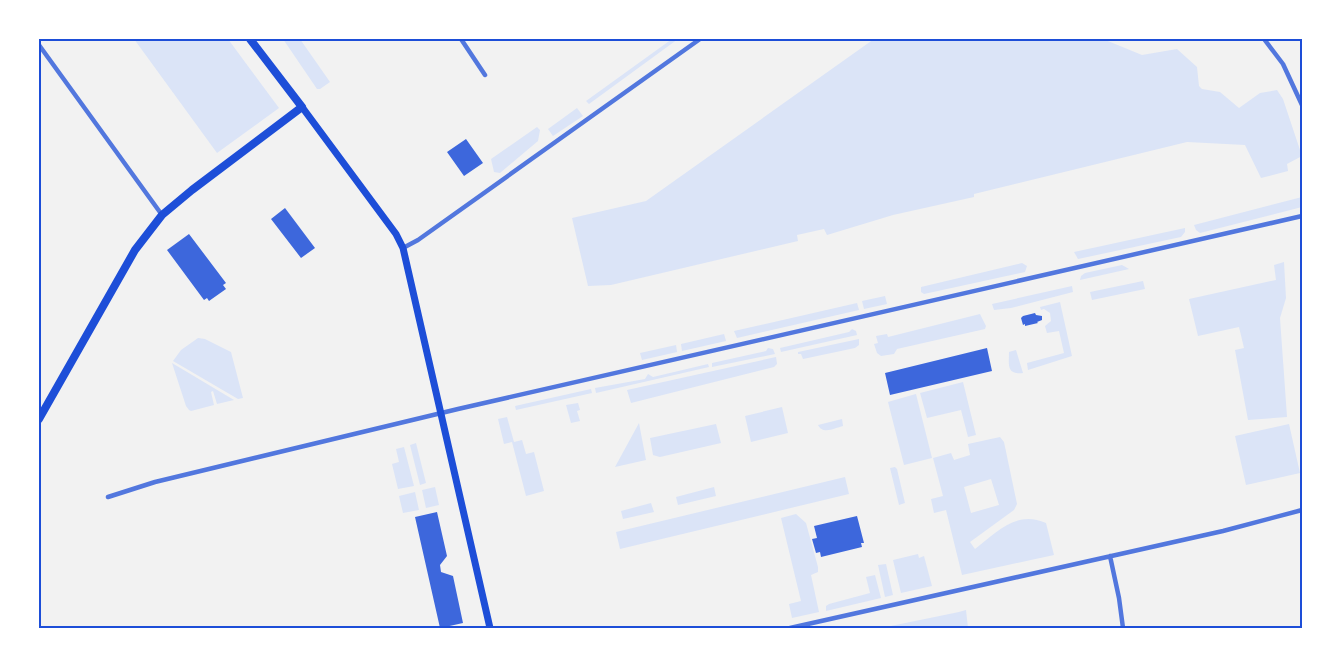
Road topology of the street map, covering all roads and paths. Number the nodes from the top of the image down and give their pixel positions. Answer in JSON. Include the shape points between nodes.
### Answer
{"nodes":[{"id":1,"x":250,"y":39,"type":"edge"},
{"id":2,"x":461,"y":39,"type":"edge"},
{"id":3,"x":700,"y":39,"type":"edge"},
{"id":4,"x":1264,"y":39,"type":"edge"},
{"id":5,"x":39,"y":45,"type":"edge"},
{"id":6,"x":485,"y":75,"type":"dead end"},
{"id":7,"x":1302,"y":105,"type":"edge"},
{"id":8,"x":302,"y":106,"type":"junction"},
{"id":9,"x":162,"y":215,"type":"junction"},
{"id":10,"x":1302,"y":216,"type":"edge"},
{"id":11,"x":403,"y":248,"type":"junction"},
{"id":12,"x":440,"y":414,"type":"junction"},
{"id":13,"x":39,"y":419,"type":"edge"},
{"id":14,"x":108,"y":497,"type":"dead end"},
{"id":15,"x":1302,"y":510,"type":"edge"},
{"id":16,"x":1110,"y":556,"type":"junction"},
{"id":17,"x":490,"y":628,"type":"edge"},
{"id":18,"x":790,"y":628,"type":"edge"},
{"id":19,"x":1123,"y":628,"type":"edge"}],
"edges":[{"from":1,"to":8,"type":"main road"},
{"from":2,"to":6,"type":"street"},
{"from":3,"to":11,"type":"street"},
{"from":4,"to":7,"type":"street","via":[[1283,64]]},
{"from":5,"to":9,"type":"street"},
{"from":8,"to":9,"type":"main road"},
{"from":8,"to":11,"type":"main road","via":[[393,229]]},
{"from":9,"to":13,"type":"main road","via":[[135,250]]},
{"from":10,"to":12,"type":"street"},
{"from":11,"to":12,"type":"main road"},
{"from":12,"to":14,"type":"street","via":[[155,482]]},
{"from":12,"to":17,"type":"main road"},
{"from":15,"to":16,"type":"street"},
{"from":16,"to":18,"type":"street"},
{"from":16,"to":19,"type":"street"}]}
